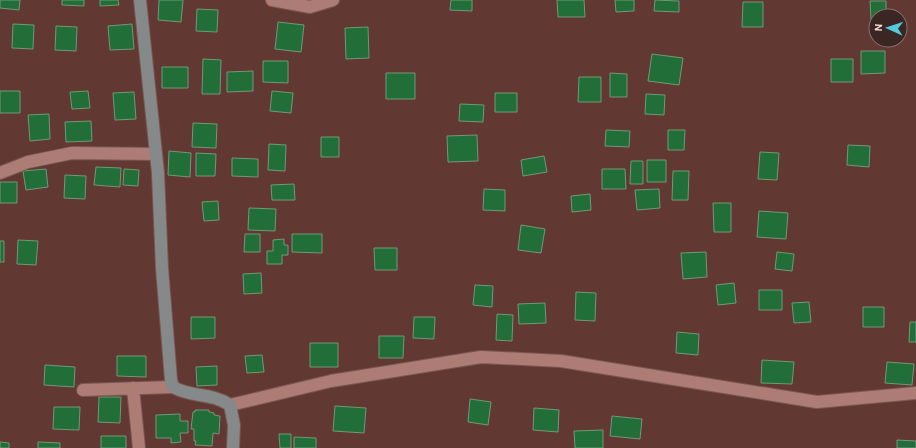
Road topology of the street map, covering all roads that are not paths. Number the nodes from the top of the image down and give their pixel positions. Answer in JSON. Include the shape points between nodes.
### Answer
{"nodes":[{"id":1,"x":140,"y":0,"type":"edge"},
{"id":2,"x":272,"y":0,"type":"edge"},
{"id":3,"x":333,"y":0,"type":"edge"},
{"id":4,"x":156,"y":154,"type":"junction"},
{"id":5,"x":0,"y":173,"type":"edge"},
{"id":6,"x":133,"y":388,"type":"junction"},
{"id":7,"x":173,"y":388,"type":"junction"},
{"id":8,"x":83,"y":390,"type":"dead end"},
{"id":9,"x":916,"y":393,"type":"edge"},
{"id":10,"x":230,"y":404,"type":"junction"},
{"id":11,"x":139,"y":448,"type":"edge"},
{"id":12,"x":233,"y":448,"type":"edge"}],
"edges":[{"from":1,"to":4,"type":"street"},
{"from":2,"to":3,"type":"street","via":[[310,7]]},
{"from":4,"to":5,"type":"street","via":[[72,153],[28,162]]},
{"from":4,"to":7,"type":"street","via":[[162,268]]},
{"from":6,"to":7,"type":"street"},
{"from":6,"to":8,"type":"street"},
{"from":6,"to":11,"type":"street"},
{"from":7,"to":10,"type":"street","via":[[186,393],[220,398]]},
{"from":9,"to":10,"type":"street","via":[[817,402],[561,361],[481,357],[331,380]]},
{"from":10,"to":12,"type":"street","via":[[234,425]]}]}
